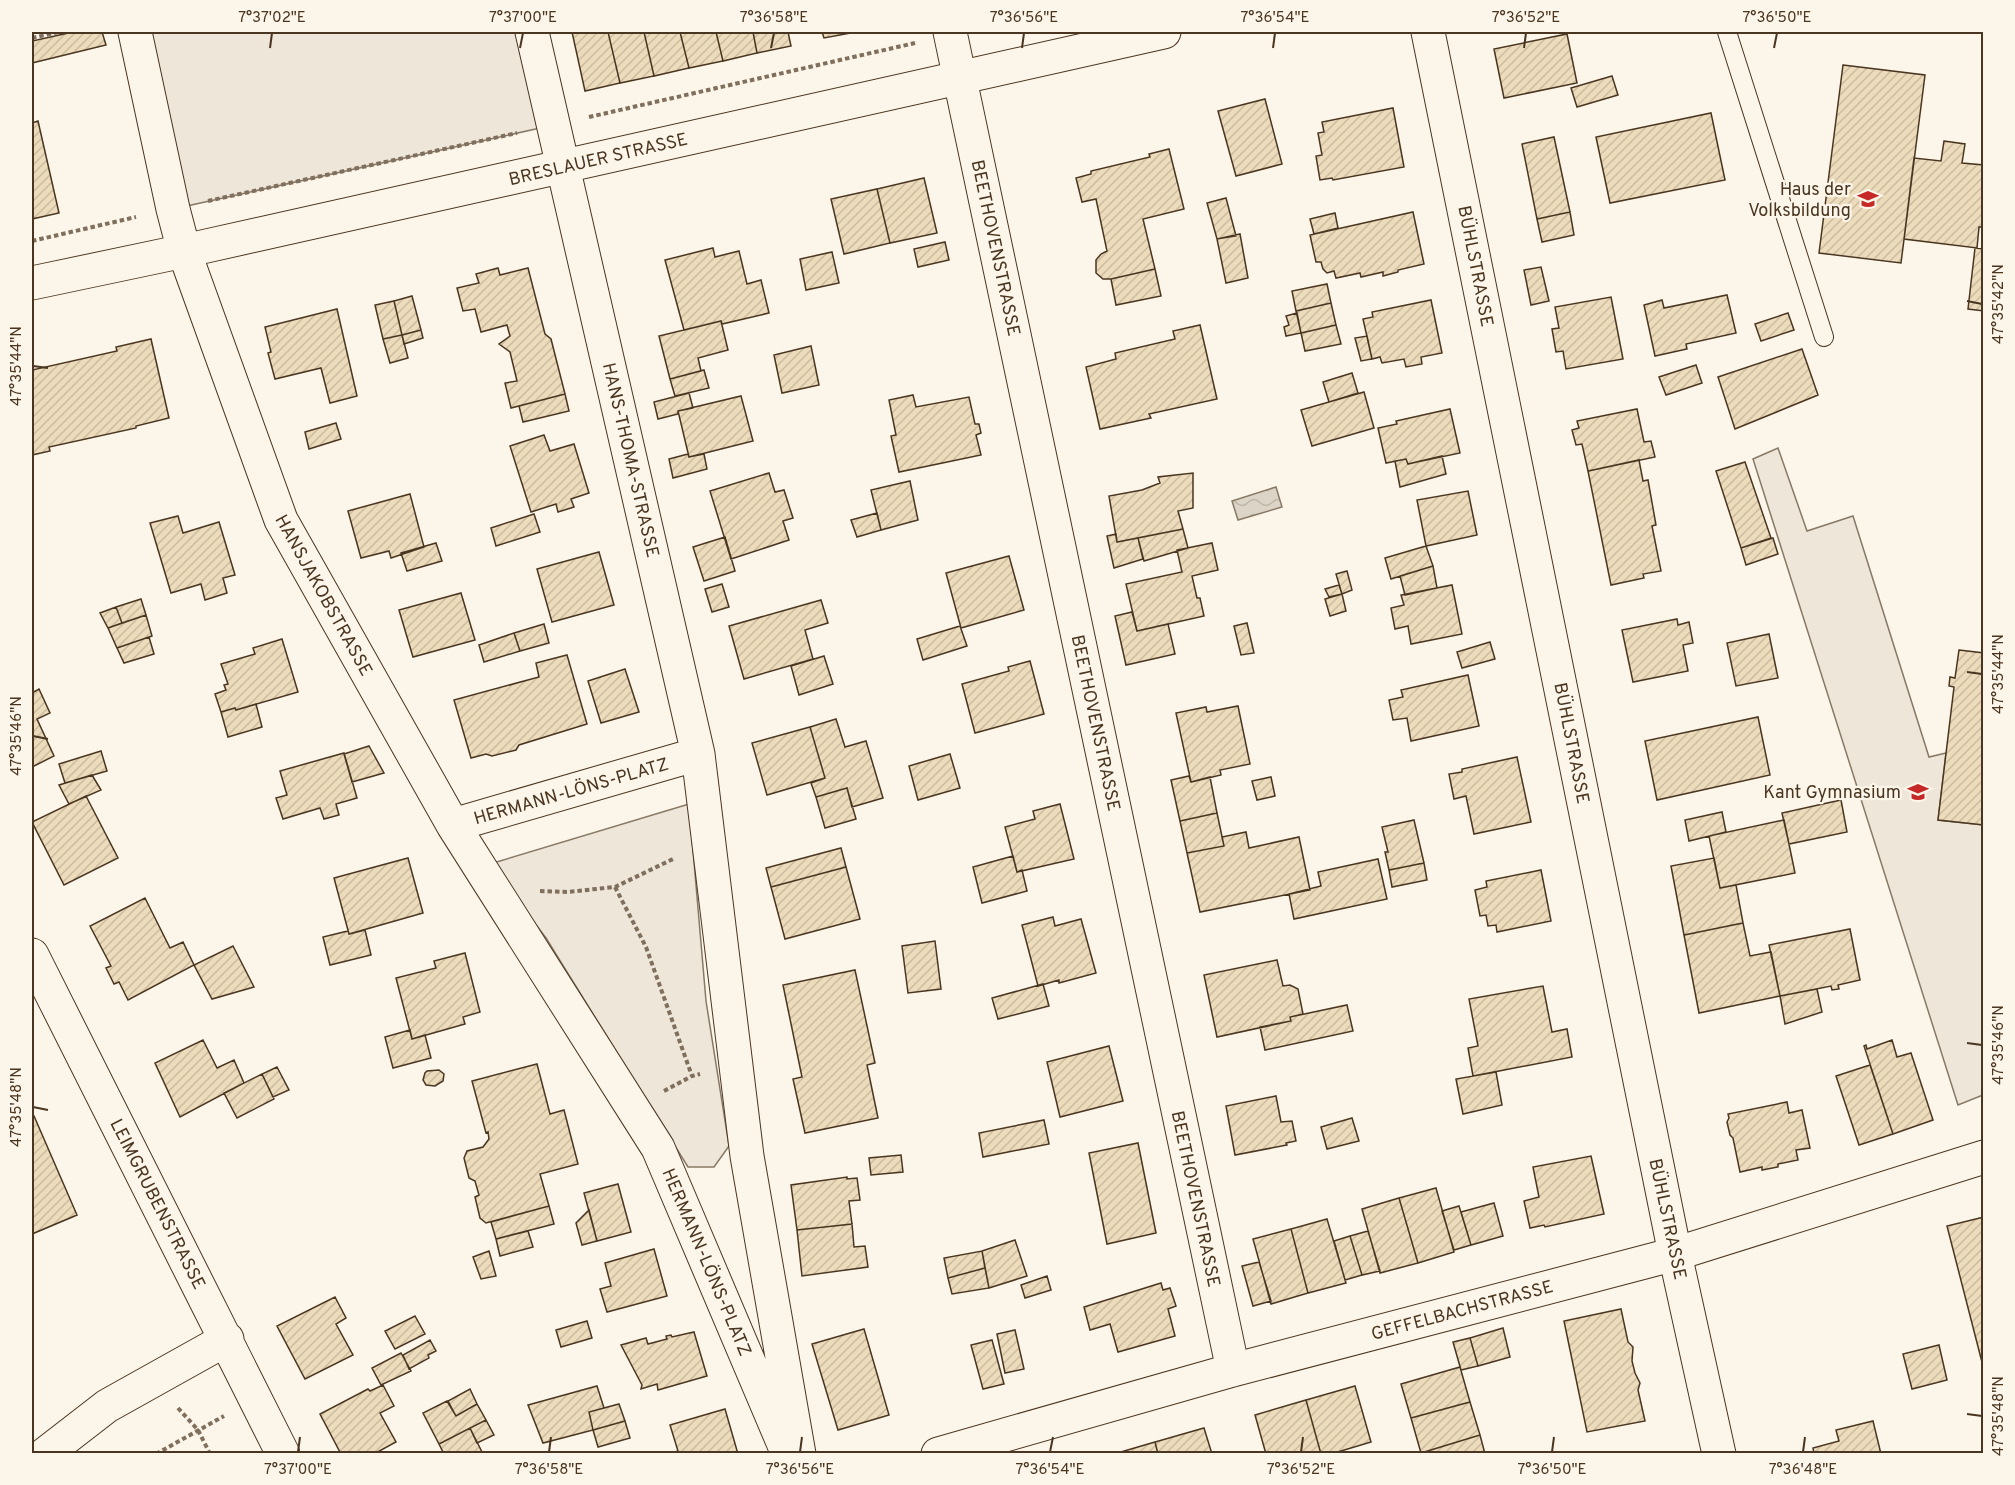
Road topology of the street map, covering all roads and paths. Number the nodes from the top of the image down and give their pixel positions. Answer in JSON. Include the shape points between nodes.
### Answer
{"nodes":[{"id":1,"x":58,"y":32,"type":"edge"},
{"id":2,"x":135,"y":32,"type":"edge"},
{"id":3,"x":532,"y":32,"type":"edge"},
{"id":4,"x":1164,"y":32,"type":"edge"},
{"id":5,"x":1428,"y":32,"type":"edge"},
{"id":6,"x":1727,"y":32,"type":"edge"},
{"id":7,"x":950,"y":33,"type":"edge"},
{"id":8,"x":32,"y":38,"type":"edge"},
{"id":9,"x":960,"y":76,"type":"junction"},
{"id":10,"x":554,"y":125,"type":"junction"},
{"id":11,"x":564,"y":166,"type":"junction"},
{"id":12,"x":172,"y":209,"type":"junction"},
{"id":13,"x":32,"y":241,"type":"edge"},
{"id":14,"x":184,"y":251,"type":"junction"},
{"id":15,"x":32,"y":283,"type":"edge"},
{"id":16,"x":1824,"y":337,"type":"dead end"},
{"id":17,"x":698,"y":754,"type":"junction"},
{"id":18,"x":453,"y":825,"type":"junction"},
{"id":19,"x":709,"y":842,"type":"junction"},
{"id":20,"x":615,"y":887,"type":"junction"},
{"id":21,"x":494,"y":890,"type":"junction"},
{"id":22,"x":32,"y":955,"type":"edge"},
{"id":23,"x":736,"y":1066,"type":"junction"},
{"id":24,"x":692,"y":1076,"type":"junction"},
{"id":25,"x":632,"y":1108,"type":"junction"},
{"id":26,"x":1983,"y":1157,"type":"edge"},
{"id":27,"x":1675,"y":1254,"type":"junction"},
{"id":28,"x":227,"y":1339,"type":"junction"},
{"id":29,"x":1233,"y":1370,"type":"junction"},
{"id":30,"x":256,"y":1398,"type":"junction"},
{"id":31,"x":203,"y":1439,"type":"dead end"},
{"id":32,"x":1009,"y":1443,"type":"edge"},
{"id":33,"x":45,"y":1454,"type":"edge"},
{"id":34,"x":156,"y":1454,"type":"edge"},
{"id":35,"x":210,"y":1454,"type":"edge"},
{"id":36,"x":283,"y":1454,"type":"edge"},
{"id":37,"x":789,"y":1454,"type":"edge"},
{"id":38,"x":799,"y":1454,"type":"edge"},
{"id":39,"x":938,"y":1454,"type":"edge"},
{"id":40,"x":1719,"y":1454,"type":"edge"}],
"edges":[{"from":1,"to":8,"type":"path"},
{"from":2,"to":12,"type":"street","name":"HANSJAKOBSTRASSE"},
{"from":3,"to":10,"type":"street","name":"HANS-THOMA-STRASSE"},
{"from":4,"to":9,"type":"street","name":"BRESLAUER STRASSE"},
{"from":5,"to":27,"type":"street","name":"BÜHLSTRASSE"},
{"from":6,"to":16,"type":"lane"},
{"from":7,"to":9,"type":"street","name":"BEETHOVENSTRASSE"},
{"from":7,"to":10,"type":"path"},
{"from":9,"to":11,"type":"street","name":"BRESLAUER STRASSE"},
{"from":9,"to":29,"type":"street","name":"BEETHOVENSTRASSE"},
{"from":10,"to":11,"type":"street","name":"HANS-THOMA-STRASSE"},
{"from":10,"to":12,"type":"path"},
{"from":11,"to":14,"type":"street","name":"BRESLAUER STRASSE"},
{"from":11,"to":17,"type":"street","name":"HANS-THOMA-STRASSE"},
{"from":12,"to":13,"type":"path"},
{"from":12,"to":14,"type":"street","name":"HANSJAKOBSTRASSE"},
{"from":14,"to":15,"type":"street","name":"BRESLAUER STRASSE"},
{"from":14,"to":18,"type":"street","name":"HANSJAKOBSTRASSE","via":[[281,520]]},
{"from":17,"to":18,"type":"street","name":"HERMANN-LÖNS-PLATZ"},
{"from":17,"to":19,"type":"street","name":"HERMANN-LÖNS-PLATZ"},
{"from":18,"to":21,"type":"street","name":"HERMANN-LÖNS-PLATZ"},
{"from":19,"to":20,"type":"path"},
{"from":19,"to":23,"type":"street","name":"HERMANN-LÖNS-PLATZ"},
{"from":20,"to":21,"type":"path","via":[[567,892]]},
{"from":20,"to":24,"type":"path","via":[[646,947]]},
{"from":21,"to":25,"type":"street","name":"HERMANN-LÖNS-PLATZ"},
{"from":22,"to":28,"type":"street","name":"LEIMGRUBENSTRASSE"},
{"from":23,"to":24,"type":"path"},
{"from":23,"to":38,"type":"street","name":"HERMANN-LÖNS-PLATZ","via":[[747,1156]]},
{"from":24,"to":25,"type":"path"},
{"from":25,"to":37,"type":"street","name":"HERMANN-LÖNS-PLATZ","via":[[658,1148]]},
{"from":26,"to":27,"type":"street","name":"GEFFELBACHSTRASSE"},
{"from":27,"to":29,"type":"street","name":"GEFFELBACHSTRASSE"},
{"from":27,"to":40,"type":"street","name":"BÜHLSTRASSE"},
{"from":28,"to":30,"type":"street","name":"LEIMGRUBENSTRASSE"},
{"from":28,"to":33,"type":"street","via":[[107,1406]]},
{"from":29,"to":32,"type":"street","name":"GEFFELBACHSTRASSE"},
{"from":30,"to":34,"type":"path"},
{"from":30,"to":36,"type":"street","name":"LEIMGRUBENSTRASSE"},
{"from":31,"to":35,"type":"path"},
{"from":32,"to":39,"type":"street","name":"GEFFELBACHSTRASSE"}]}
